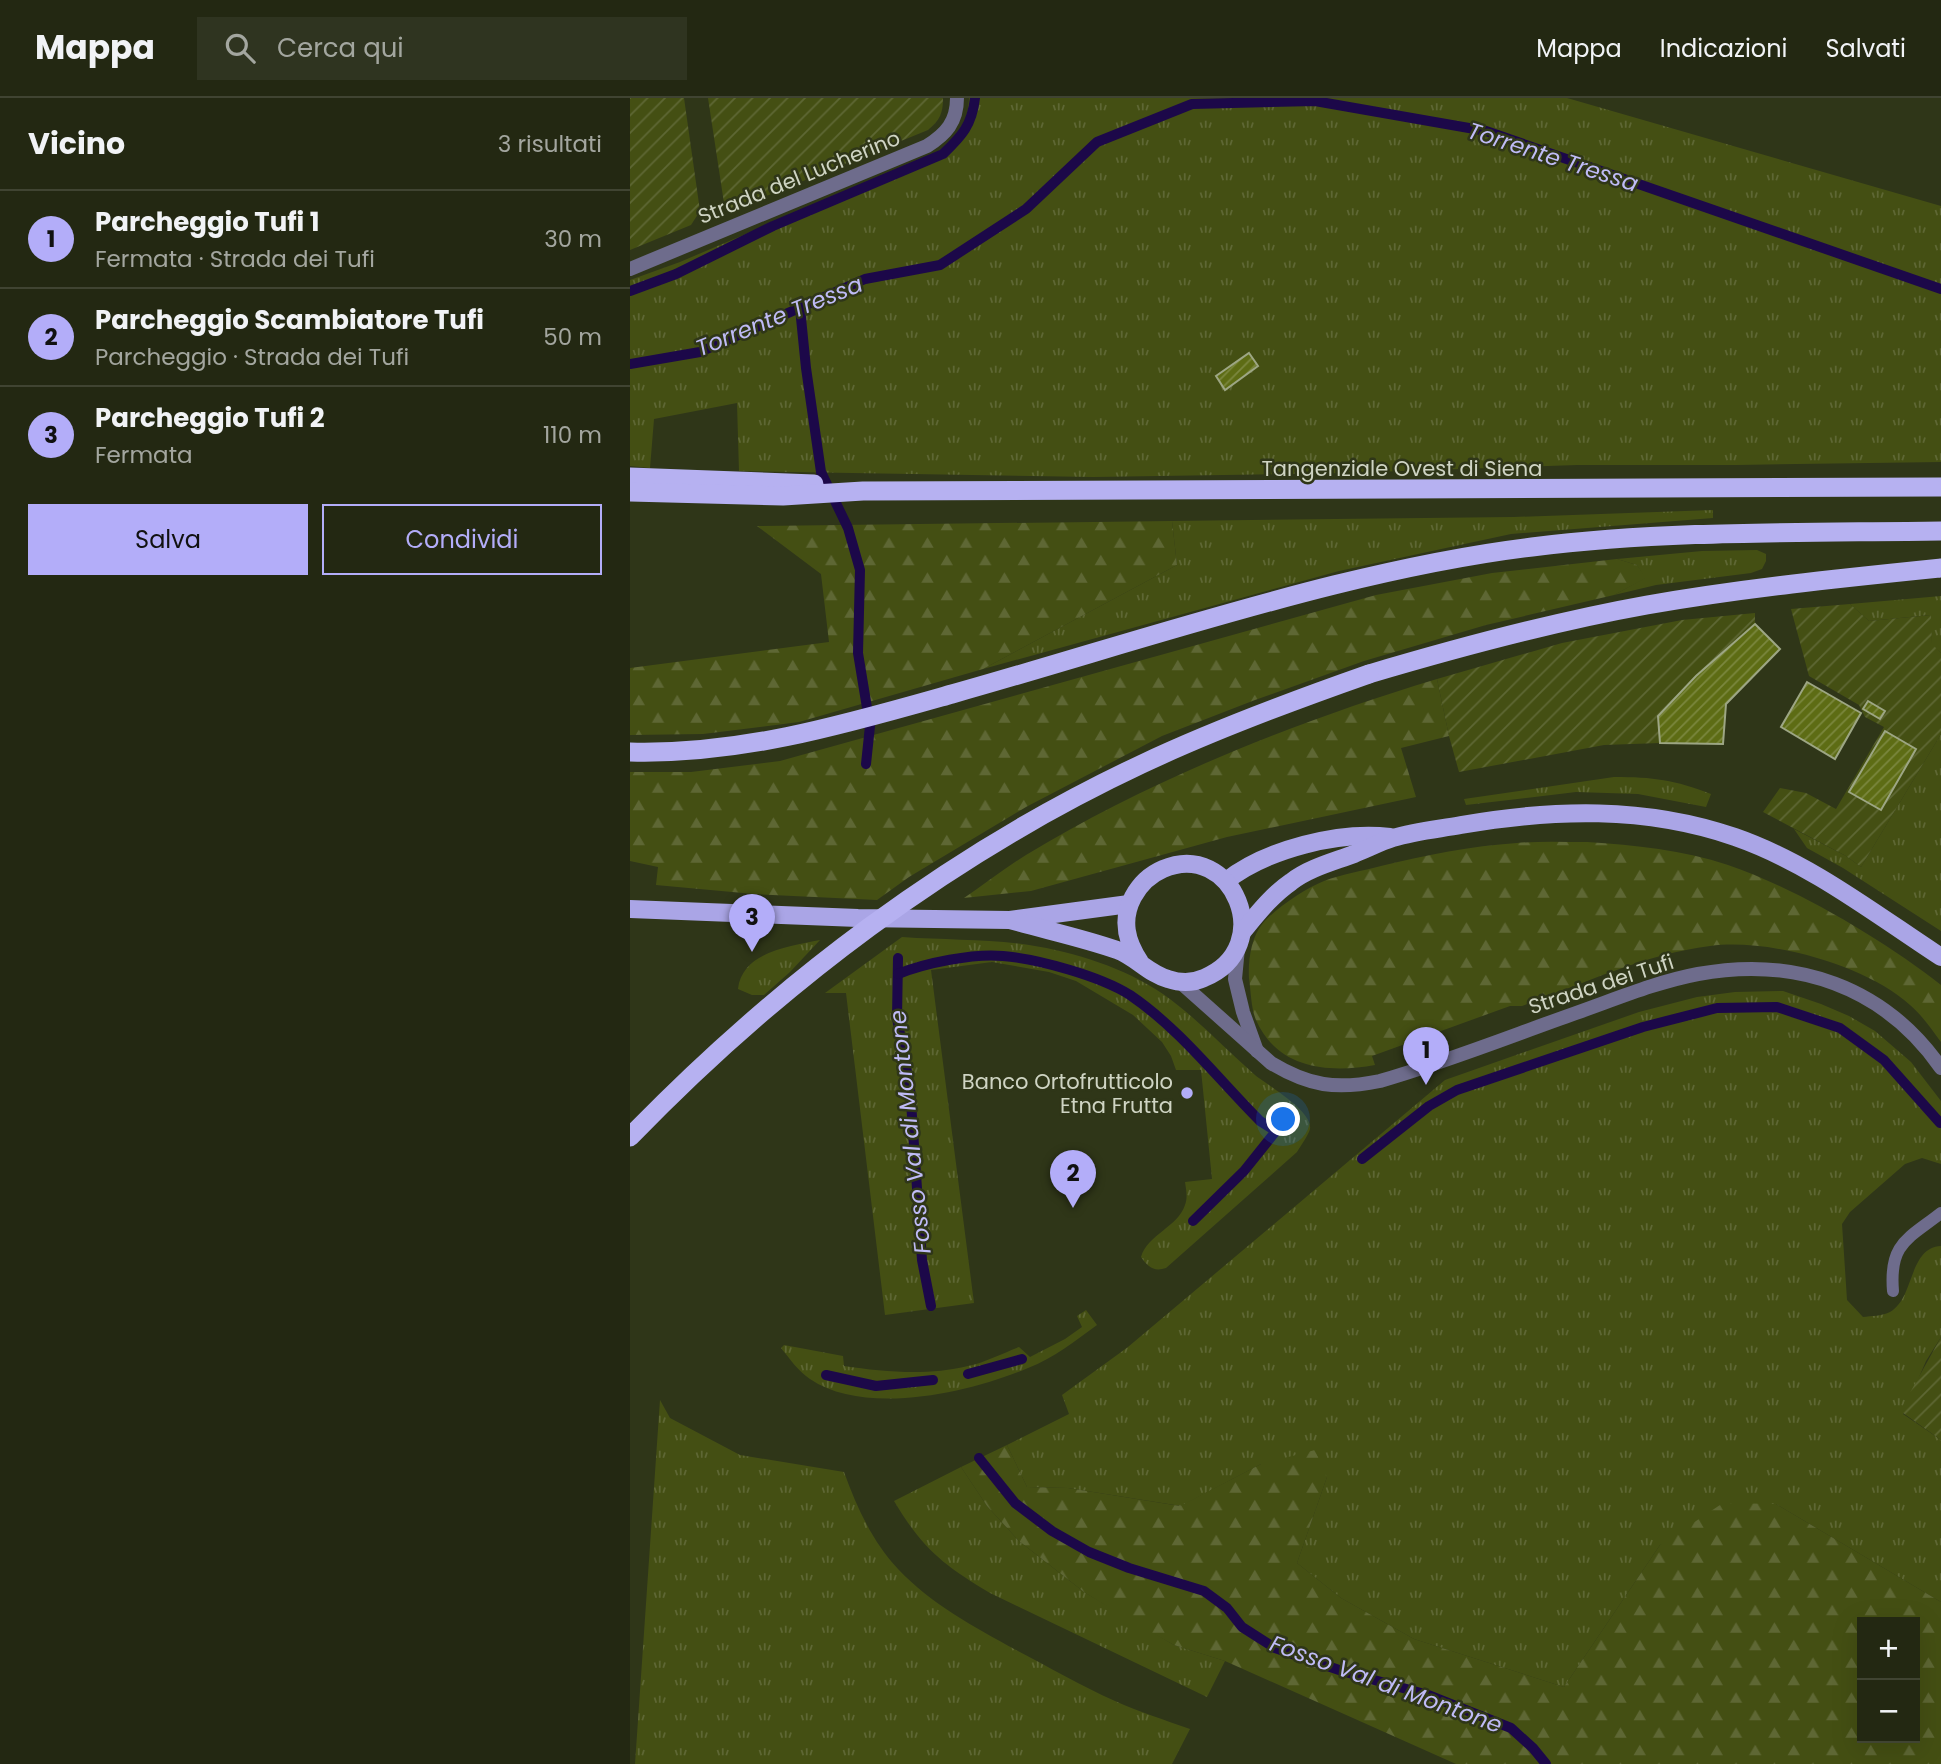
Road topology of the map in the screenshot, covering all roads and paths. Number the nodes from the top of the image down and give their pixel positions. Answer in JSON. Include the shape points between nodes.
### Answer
{"nodes":[{"id":1,"x":957,"y":98,"type":"edge"},
{"id":2,"x":630,"y":269,"type":"edge"},
{"id":3,"x":630,"y":477,"type":"edge"},
{"id":4,"x":1941,"y":487,"type":"edge"},
{"id":5,"x":863,"y":491,"type":"junction"},
{"id":6,"x":630,"y":492,"type":"edge"},
{"id":7,"x":1941,"y":531,"type":"edge"},
{"id":8,"x":1941,"y":568,"type":"edge"},
{"id":9,"x":630,"y":752,"type":"edge"},
{"id":10,"x":1394,"y":838,"type":"junction"},
{"id":11,"x":1226,"y":881,"type":"junction"},
{"id":12,"x":1129,"y":904,"type":"junction"},
{"id":13,"x":630,"y":909,"type":"edge"},
{"id":14,"x":1010,"y":920,"type":"junction"},
{"id":15,"x":1240,"y":940,"type":"junction"},
{"id":16,"x":1941,"y":957,"type":"edge"},
{"id":17,"x":1140,"y":962,"type":"junction"},
{"id":18,"x":1180,"y":982,"type":"junction"},
{"id":19,"x":1257,"y":1052,"type":"junction"},
{"id":20,"x":1941,"y":1068,"type":"edge"},
{"id":21,"x":630,"y":1137,"type":"edge"},
{"id":22,"x":1941,"y":1213,"type":"edge"},
{"id":23,"x":1893,"y":1290,"type":"dead end"}],
"edges":[{"from":1,"to":2,"type":"street","name":"Strada del Lucherino","via":[[954,120],[946,133],[926,146]]},
{"from":3,"to":5,"type":"highway","via":[[816,484]]},
{"from":4,"to":5,"type":"highway","name":"Tangenziale Ovest di Siena"},
{"from":5,"to":6,"type":"highway","via":[[783,496]]},
{"from":7,"to":9,"type":"highway","via":[[1705,534],[1478,555],[1228,613],[977,687],[767,742],[688,752]]},
{"from":8,"to":21,"type":"highway","bridge":true,"via":[[1645,605],[1493,638],[1369,674],[1256,714],[1141,764],[951,871],[758,1014]]},
{"from":10,"to":11,"type":"main road","via":[[1326,840],[1270,858]]},
{"from":10,"to":15,"type":"main road","via":[[1293,880],[1269,899]]},
{"from":10,"to":16,"type":"main road","via":[[1565,812],[1636,816],[1695,826],[1786,859]]},
{"from":11,"to":12,"type":"main road","via":[[1190,864],[1171,866],[1138,887]]},
{"from":11,"to":15,"type":"main road","via":[[1243,913]]},
{"from":12,"to":14,"type":"main road"},
{"from":12,"to":17,"type":"main road","via":[[1126,934]]},
{"from":13,"to":14,"type":"main road"},
{"from":14,"to":17,"type":"main road","via":[[1119,951]]},
{"from":15,"to":18,"type":"main road","via":[[1228,963],[1214,974]]},
{"from":15,"to":19,"type":"street","via":[[1235,979]]},
{"from":17,"to":18,"type":"main road","via":[[1158,975]]},
{"from":18,"to":19,"type":"street","name":"Strada dei Tufi"},
{"from":19,"to":20,"type":"street","name":"Strada dei Tufi","via":[[1306,1081],[1359,1086],[1668,982],[1749,969],[1800,973],[1858,993],[1914,1033]]},
{"from":22,"to":23,"type":"lane","via":[[1899,1245],[1891,1269]]}]}
